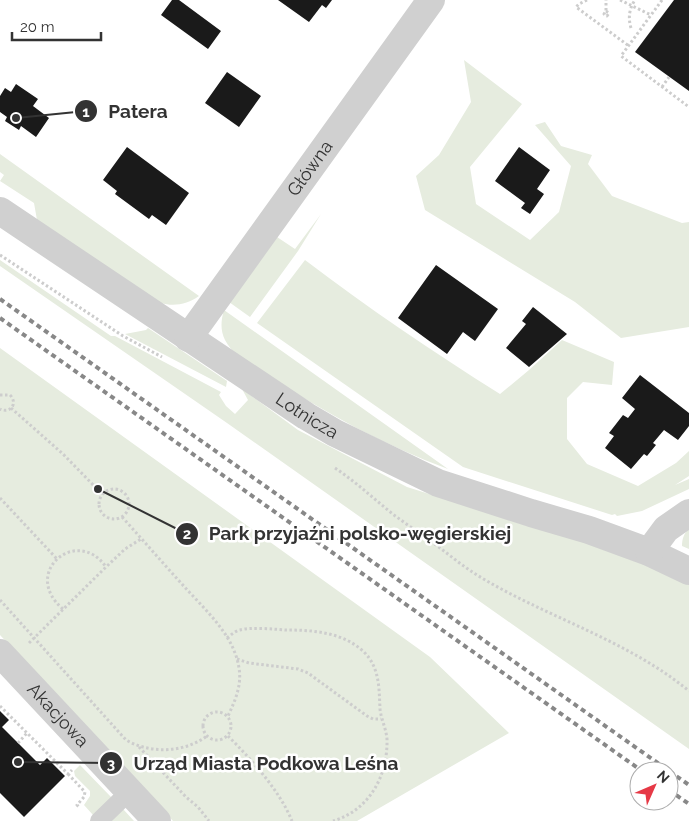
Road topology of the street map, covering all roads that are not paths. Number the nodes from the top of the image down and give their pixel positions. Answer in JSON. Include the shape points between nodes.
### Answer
{"nodes":[{"id":1,"x":431,"y":0,"type":"edge"},
{"id":2,"x":0,"y":211,"type":"edge"},
{"id":3,"x":188,"y":338,"type":"junction"},
{"id":4,"x":689,"y":513,"type":"edge"},
{"id":5,"x":649,"y":552,"type":"junction"},
{"id":6,"x":689,"y":571,"type":"edge"},
{"id":7,"x":4,"y":658,"type":"edge"},
{"id":8,"x":129,"y":792,"type":"junction"},
{"id":9,"x":99,"y":821,"type":"edge"},
{"id":10,"x":157,"y":821,"type":"edge"}],
"edges":[{"from":1,"to":3,"type":"street","name":"Główna"},
{"from":2,"to":3,"type":"street","name":"Lotnicza"},
{"from":3,"to":5,"type":"street","name":"Lotnicza","via":[[335,434],[438,483]]},
{"from":4,"to":5,"type":"street","via":[[666,529]]},
{"from":5,"to":6,"type":"street","name":"Lotnicza"},
{"from":7,"to":8,"type":"street","name":"Akacjowa"},
{"from":8,"to":9,"type":"lane"},
{"from":8,"to":10,"type":"street","name":"Akacjowa"}]}
